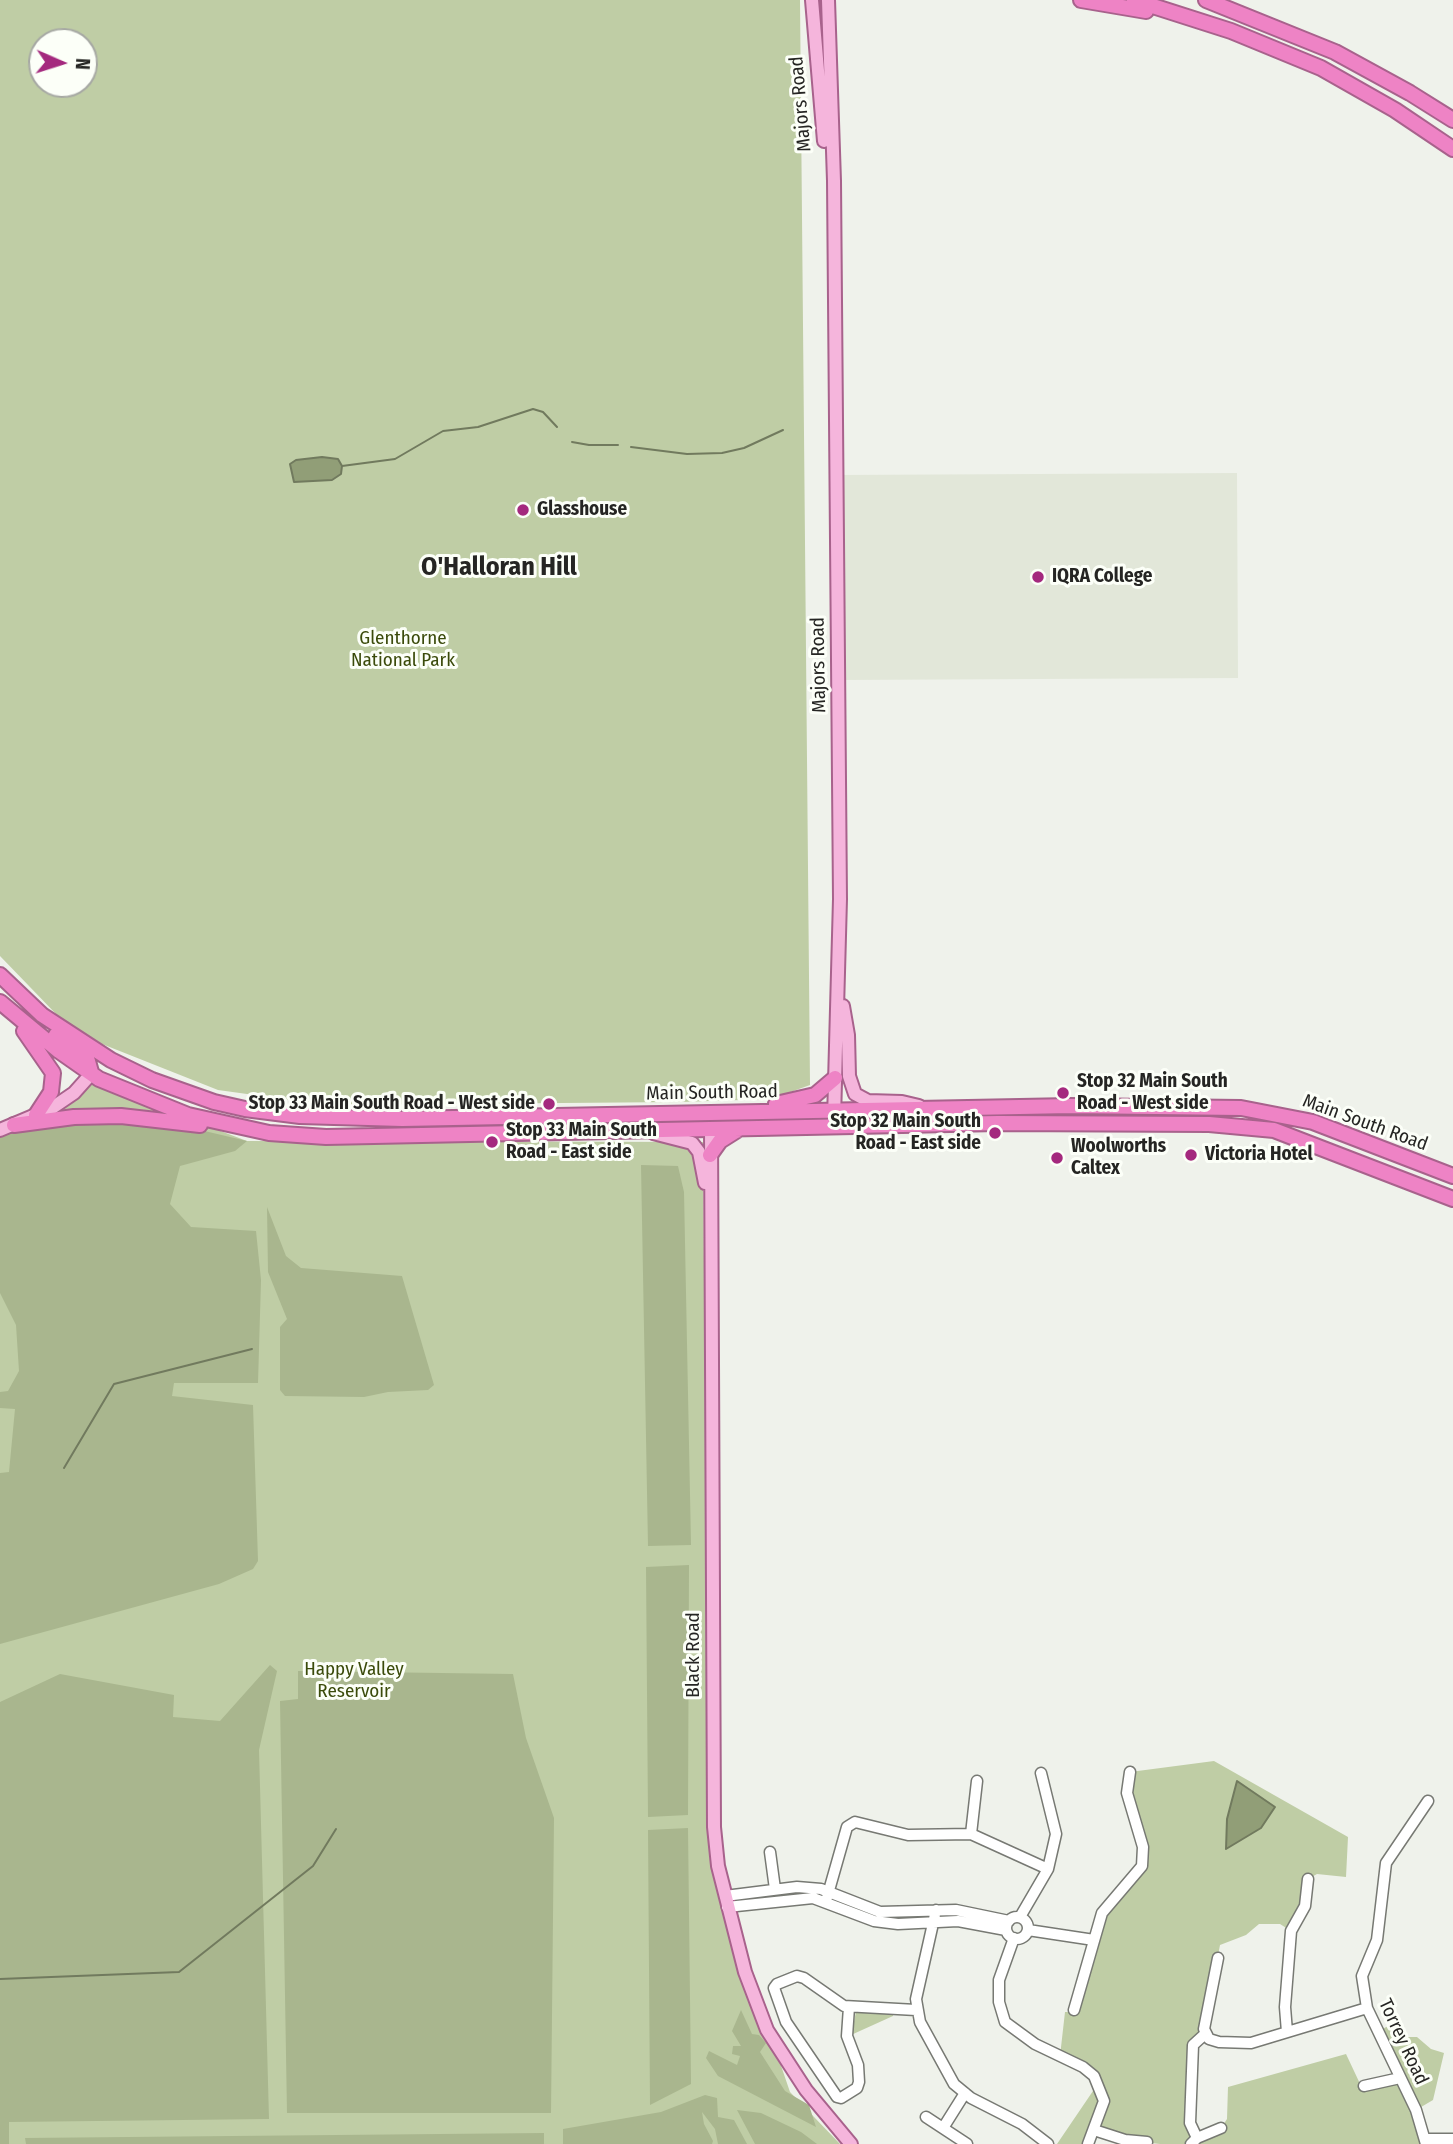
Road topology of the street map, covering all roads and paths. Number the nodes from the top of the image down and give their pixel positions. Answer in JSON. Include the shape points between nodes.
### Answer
{"nodes":[{"id":1,"x":813,"y":0,"type":"edge"},
{"id":2,"x":828,"y":0,"type":"edge"},
{"id":3,"x":1081,"y":0,"type":"edge"},
{"id":4,"x":1133,"y":0,"type":"edge"},
{"id":5,"x":1206,"y":0,"type":"edge"},
{"id":6,"x":1217,"y":0,"type":"edge"},
{"id":7,"x":1232,"y":9,"type":"junction"},
{"id":8,"x":1200,"y":20,"type":"junction"},
{"id":9,"x":1453,"y":120,"type":"edge"},
{"id":10,"x":1453,"y":149,"type":"edge"},
{"id":11,"x":832,"y":204,"type":"junction"},
{"id":12,"x":839,"y":978,"type":"junction"},
{"id":13,"x":4,"y":979,"type":"edge"},
{"id":14,"x":0,"y":1002,"type":"edge"},
{"id":15,"x":14,"y":1016,"type":"junction"},
{"id":16,"x":111,"y":1060,"type":"junction"},
{"id":17,"x":92,"y":1074,"type":"junction"},
{"id":18,"x":835,"y":1078,"type":"junction"},
{"id":19,"x":1160,"y":1106,"type":"junction"},
{"id":20,"x":933,"y":1109,"type":"junction"},
{"id":21,"x":834,"y":1111,"type":"junction"},
{"id":22,"x":710,"y":1112,"type":"junction"},
{"id":23,"x":734,"y":1112,"type":"junction"},
{"id":24,"x":36,"y":1115,"type":"junction"},
{"id":25,"x":834,"y":1126,"type":"junction"},
{"id":26,"x":1240,"y":1126,"type":"junction"},
{"id":27,"x":7,"y":1128,"type":"edge"},
{"id":28,"x":240,"y":1128,"type":"junction"},
{"id":29,"x":740,"y":1128,"type":"junction"},
{"id":30,"x":710,"y":1129,"type":"junction"},
{"id":31,"x":642,"y":1131,"type":"junction"},
{"id":32,"x":710,"y":1155,"type":"junction"},
{"id":33,"x":1453,"y":1176,"type":"edge"},
{"id":34,"x":1453,"y":1199,"type":"edge"},
{"id":35,"x":710,"y":1200,"type":"junction"},
{"id":36,"x":1041,"y":1773,"type":"dead end"},
{"id":37,"x":1130,"y":1773,"type":"dead end"},
{"id":38,"x":977,"y":1781,"type":"dead end"},
{"id":39,"x":1428,"y":1801,"type":"dead end"},
{"id":40,"x":971,"y":1834,"type":"junction"},
{"id":41,"x":770,"y":1852,"type":"dead end"},
{"id":42,"x":1048,"y":1869,"type":"junction"},
{"id":43,"x":1308,"y":1879,"type":"dead end"},
{"id":44,"x":775,"y":1889,"type":"junction"},
{"id":45,"x":828,"y":1896,"type":"junction"},
{"id":46,"x":726,"y":1901,"type":"junction"},
{"id":47,"x":936,"y":1915,"type":"junction"},
{"id":48,"x":1020,"y":1917,"type":"junction"},
{"id":49,"x":1010,"y":1930,"type":"junction"},
{"id":50,"x":1028,"y":1930,"type":"junction"},
{"id":51,"x":1094,"y":1940,"type":"junction"},
{"id":52,"x":1218,"y":1958,"type":"dead end"},
{"id":53,"x":849,"y":2007,"type":"junction"},
{"id":54,"x":1367,"y":2008,"type":"junction"},
{"id":55,"x":916,"y":2010,"type":"junction"},
{"id":56,"x":1074,"y":2010,"type":"dead end"},
{"id":57,"x":1287,"y":2032,"type":"junction"},
{"id":58,"x":1205,"y":2034,"type":"junction"},
{"id":59,"x":1400,"y":2078,"type":"junction"},
{"id":60,"x":1364,"y":2087,"type":"dead end"},
{"id":61,"x":965,"y":2093,"type":"junction"},
{"id":62,"x":926,"y":2117,"type":"dead end"},
{"id":63,"x":943,"y":2128,"type":"junction"},
{"id":64,"x":1221,"y":2128,"type":"dead end"},
{"id":65,"x":1094,"y":2130,"type":"junction"},
{"id":66,"x":1453,"y":2139,"type":"edge"},
{"id":67,"x":1194,"y":2141,"type":"edge"},
{"id":68,"x":1041,"y":2142,"type":"edge"},
{"id":69,"x":1147,"y":2142,"type":"edge"},
{"id":70,"x":1426,"y":2142,"type":"edge"},
{"id":71,"x":851,"y":2144,"type":"edge"},
{"id":72,"x":967,"y":2144,"type":"edge"},
{"id":73,"x":1088,"y":2144,"type":"edge"}],
"edges":[{"from":1,"to":11,"type":"main road","name":"Majors Road"},
{"from":2,"to":11,"type":"main road","name":"Majors Road"},
{"from":3,"to":8,"type":"highway"},
{"from":4,"to":8,"type":"highway"},
{"from":5,"to":7,"type":"highway"},
{"from":6,"to":7,"type":"highway"},
{"from":7,"to":9,"type":"highway","via":[[1335,52]]},
{"from":8,"to":10,"type":"highway","via":[[1321,68]]},
{"from":11,"to":12,"type":"main road","name":"Majors Road"},
{"from":12,"to":18,"type":"main road","name":"Majors Road"},
{"from":12,"to":20,"type":"main road","via":[[855,1094],[868,1101]]},
{"from":13,"to":16,"type":"highway","name":"Main South Road","via":[[42,1015]]},
{"from":13,"to":17,"type":"highway","via":[[37,1020],[88,1061]]},
{"from":14,"to":15,"type":"highway","name":"Main South Road"},
{"from":15,"to":17,"type":"highway","name":"Main South Road"},
{"from":15,"to":24,"type":"highway","via":[[53,1073],[51,1092]]},
{"from":16,"to":17,"type":"highway"},
{"from":16,"to":22,"type":"highway","name":"Main South Road","via":[[214,1102],[300,1116],[402,1119]]},
{"from":17,"to":24,"type":"main road","via":[[63,1101]]},
{"from":17,"to":28,"type":"highway","name":"Main South Road","via":[[163,1106]]},
{"from":18,"to":21,"type":"main road","name":"Majors Road"},
{"from":18,"to":23,"type":"highway","via":[[815,1095]]},
{"from":19,"to":20,"type":"highway","name":"Main South Road"},
{"from":19,"to":26,"type":"highway","via":[[1172,1112],[1237,1115]]},
{"from":19,"to":33,"type":"highway","name":"Main South Road","via":[[1279,1113]]},
{"from":20,"to":21,"type":"highway","name":"Main South Road"},
{"from":21,"to":23,"type":"highway","name":"Main South Road"},
{"from":21,"to":25,"type":"main road","name":"Majors Road"},
{"from":22,"to":23,"type":"highway","name":"Main South Road"},
{"from":22,"to":30,"type":"highway"},
{"from":24,"to":27,"type":"main road"},
{"from":25,"to":26,"type":"highway","name":"Main South Road"},
{"from":25,"to":29,"type":"highway","name":"Main South Road"},
{"from":26,"to":34,"type":"highway","name":"Main South Road","via":[[1274,1130]]},
{"from":27,"to":28,"type":"highway","via":[[74,1117],[121,1116]]},
{"from":28,"to":31,"type":"highway","name":"Main South Road","via":[[326,1137]]},
{"from":29,"to":30,"type":"highway","name":"Main South Road"},
{"from":29,"to":32,"type":"highway","via":[[720,1141]]},
{"from":30,"to":31,"type":"highway","name":"Main South Road"},
{"from":30,"to":32,"type":"main road","name":"Black Road"},
{"from":31,"to":35,"type":"main road","via":[[694,1145]]},
{"from":32,"to":35,"type":"main road","name":"Black Road"},
{"from":35,"to":46,"type":"main road","name":"Black Road","via":[[714,1827]]},
{"from":36,"to":42,"type":"street","via":[[1056,1834]]},
{"from":37,"to":51,"type":"street","via":[[1127,1793],[1143,1847],[1142,1866],[1102,1913]]},
{"from":38,"to":40,"type":"street"},
{"from":39,"to":54,"type":"street","name":"Torrey Road","via":[[1385,1863],[1377,1940],[1362,1976]]},
{"from":40,"to":42,"type":"street"},
{"from":40,"to":45,"type":"street","via":[[908,1835],[850,1823]]},
{"from":41,"to":44,"type":"street"},
{"from":42,"to":48,"type":"street"},
{"from":43,"to":57,"type":"street","via":[[1305,1906],[1291,1931]]},
{"from":44,"to":45,"type":"street","via":[[797,1887]]},
{"from":44,"to":46,"type":"street"},
{"from":45,"to":46,"type":"street"},
{"from":45,"to":47,"type":"street","via":[[874,1921],[898,1924]]},
{"from":46,"to":71,"type":"main road","name":"Black Road","via":[[767,2030],[806,2090]]},
{"from":47,"to":49,"type":"street"},
{"from":47,"to":55,"type":"street"},
{"from":48,"to":49,"type":"street"},
{"from":48,"to":50,"type":"street"},
{"from":49,"to":50,"type":"street","via":[[1022,1938]]},
{"from":49,"to":65,"type":"street","via":[[999,1980],[1005,2022],[1094,2076],[1104,2101]]},
{"from":50,"to":51,"type":"street"},
{"from":51,"to":56,"type":"street"},
{"from":52,"to":58,"type":"street"},
{"from":53,"to":53,"type":"street","via":[[837,2004],[797,1976],[774,1988],[786,2022],[841,2098],[859,2082],[847,2036]]},
{"from":53,"to":55,"type":"street"},
{"from":54,"to":57,"type":"street"},
{"from":54,"to":59,"type":"street","name":"Torrey Road"},
{"from":55,"to":61,"type":"street","via":[[940,2063]]},
{"from":57,"to":58,"type":"street","via":[[1234,2045]]},
{"from":58,"to":67,"type":"street","via":[[1193,2045],[1190,2123]]},
{"from":59,"to":60,"type":"street"},
{"from":59,"to":70,"type":"street","name":"Torrey Road"},
{"from":61,"to":63,"type":"street"},
{"from":61,"to":68,"type":"street","via":[[1023,2124]]},
{"from":62,"to":63,"type":"street"},
{"from":63,"to":72,"type":"street"},
{"from":64,"to":67,"type":"street"},
{"from":65,"to":69,"type":"street"},
{"from":65,"to":73,"type":"street"},
{"from":66,"to":70,"type":"street"}]}
